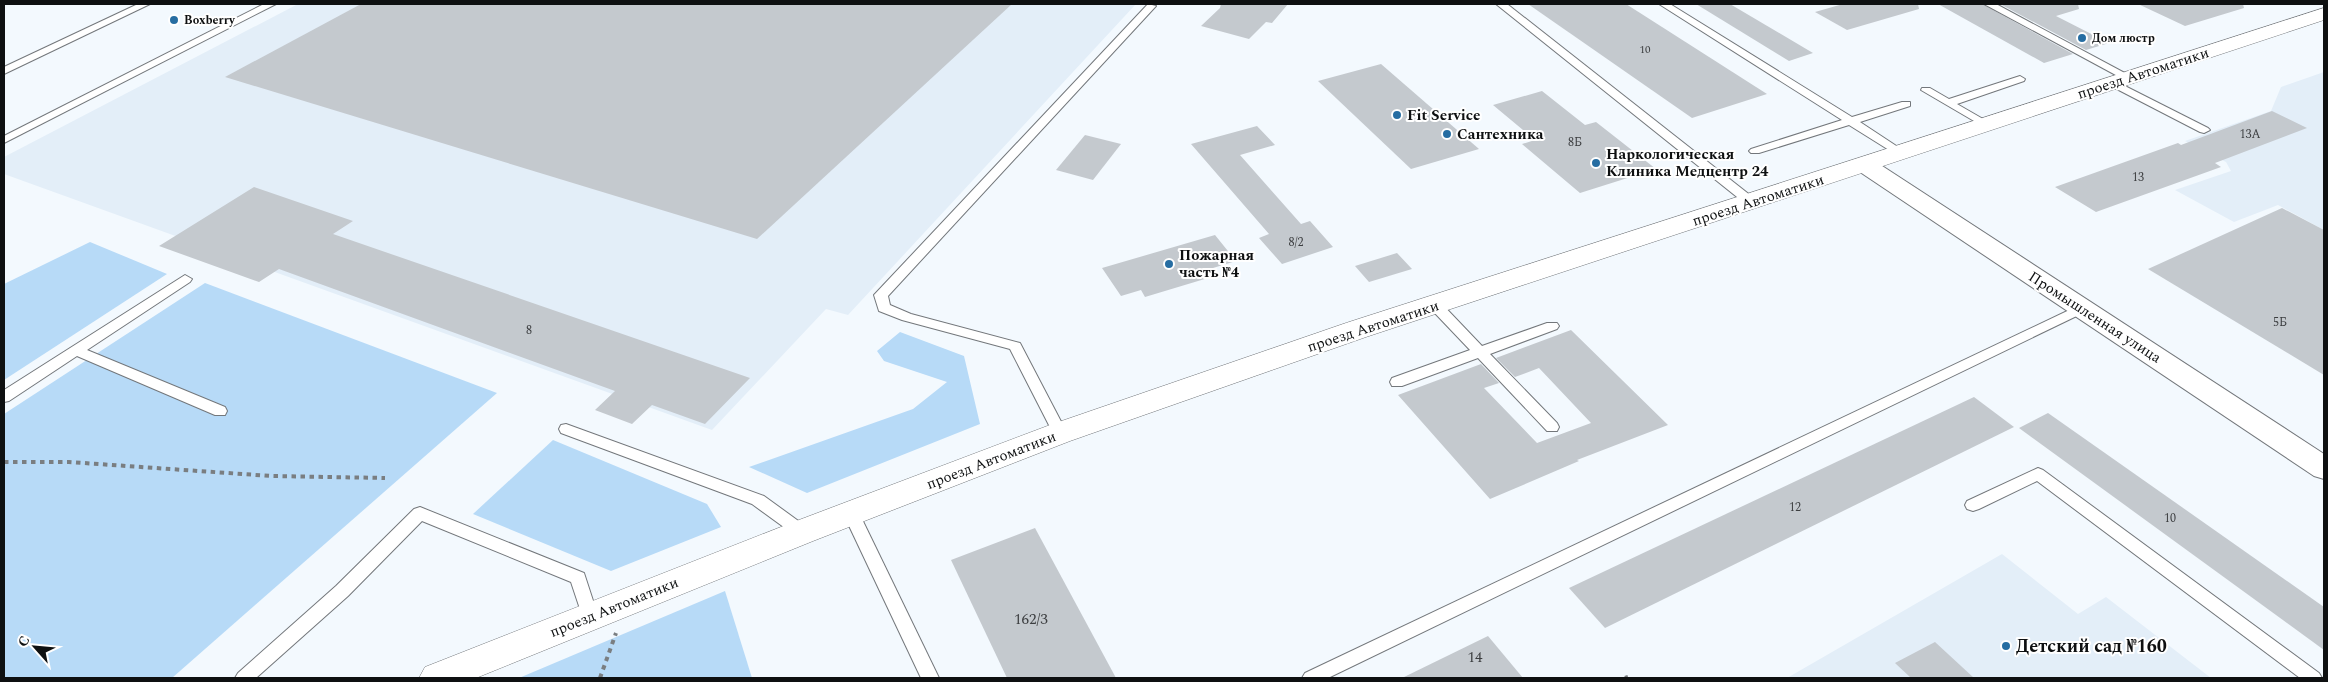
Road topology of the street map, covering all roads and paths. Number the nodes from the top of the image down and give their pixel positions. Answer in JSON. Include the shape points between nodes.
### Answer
{"nodes":[{"id":1,"x":145,"y":4,"type":"edge"},
{"id":2,"x":271,"y":4,"type":"edge"},
{"id":3,"x":1501,"y":4,"type":"edge"},
{"id":4,"x":1664,"y":4,"type":"edge"},
{"id":5,"x":1989,"y":4,"type":"edge"},
{"id":6,"x":1151,"y":6,"type":"dead end"},
{"id":7,"x":2324,"y":14,"type":"edge"},
{"id":8,"x":4,"y":71,"type":"edge"},
{"id":9,"x":2020,"y":79,"type":"dead end"},
{"id":10,"x":2121,"y":80,"type":"junction"},
{"id":11,"x":1926,"y":90,"type":"dead end"},
{"id":12,"x":1948,"y":103,"type":"junction"},
{"id":13,"x":1906,"y":104,"type":"dead end"},
{"id":14,"x":1852,"y":122,"type":"junction"},
{"id":15,"x":1986,"y":125,"type":"junction"},
{"id":16,"x":2204,"y":130,"type":"dead end"},
{"id":17,"x":4,"y":140,"type":"edge"},
{"id":18,"x":1755,"y":151,"type":"dead end"},
{"id":19,"x":1901,"y":153,"type":"junction"},
{"id":20,"x":1865,"y":165,"type":"junction"},
{"id":21,"x":1751,"y":202,"type":"junction"},
{"id":22,"x":185,"y":279,"type":"dead end"},
{"id":23,"x":1434,"y":305,"type":"junction"},
{"id":24,"x":2082,"y":308,"type":"junction"},
{"id":25,"x":1552,"y":326,"type":"dead end"},
{"id":26,"x":75,"y":350,"type":"junction"},
{"id":27,"x":1479,"y":352,"type":"junction"},
{"id":28,"x":1397,"y":382,"type":"dead end"},
{"id":29,"x":4,"y":397,"type":"edge"},
{"id":30,"x":220,"y":411,"type":"dead end"},
{"id":31,"x":1552,"y":427,"type":"dead end"},
{"id":32,"x":566,"y":429,"type":"dead end"},
{"id":33,"x":1060,"y":433,"type":"junction"},
{"id":34,"x":4,"y":462,"type":"edge"},
{"id":35,"x":2324,"y":468,"type":"edge"},
{"id":36,"x":385,"y":478,"type":"dead end"},
{"id":37,"x":1973,"y":505,"type":"dead end"},
{"id":38,"x":851,"y":513,"type":"junction"},
{"id":39,"x":802,"y":532,"type":"junction"},
{"id":40,"x":626,"y":602,"type":"junction"},
{"id":41,"x":590,"y":616,"type":"junction"},
{"id":42,"x":244,"y":678,"type":"edge"},
{"id":43,"x":437,"y":678,"type":"edge"},
{"id":44,"x":600,"y":678,"type":"edge"},
{"id":45,"x":930,"y":678,"type":"edge"},
{"id":46,"x":1311,"y":678,"type":"edge"},
{"id":47,"x":2313,"y":678,"type":"edge"}],
"edges":[{"from":1,"to":8,"type":"lane"},
{"from":2,"to":17,"type":"lane"},
{"from":3,"to":21,"type":"lane"},
{"from":4,"to":14,"type":"lane"},
{"from":5,"to":10,"type":"lane"},
{"from":6,"to":33,"type":"lane","via":[[881,295],[884,308],[907,317],[1015,346]]},
{"from":7,"to":10,"type":"main road","name":"проезд Автоматики"},
{"from":9,"to":12,"type":"lane"},
{"from":10,"to":15,"type":"main road","name":"проезд Автоматики"},
{"from":10,"to":16,"type":"lane"},
{"from":11,"to":12,"type":"lane"},
{"from":12,"to":15,"type":"lane"},
{"from":13,"to":14,"type":"lane"},
{"from":14,"to":18,"type":"lane"},
{"from":14,"to":19,"type":"lane"},
{"from":15,"to":19,"type":"main road","name":"проезд Автоматики"},
{"from":19,"to":20,"type":"main road","name":"проезд Автоматики"},
{"from":20,"to":21,"type":"main road","name":"проезд Автоматики"},
{"from":20,"to":24,"type":"street","name":"Промышленная улица"},
{"from":21,"to":23,"type":"main road","name":"проезд Автоматики"},
{"from":22,"to":26,"type":"lane"},
{"from":23,"to":27,"type":"lane"},
{"from":23,"to":33,"type":"main road","name":"проезд Автоматики"},
{"from":24,"to":35,"type":"street","name":"Промышленная улица"},
{"from":24,"to":46,"type":"lane"},
{"from":25,"to":27,"type":"lane"},
{"from":26,"to":29,"type":"lane"},
{"from":26,"to":30,"type":"lane"},
{"from":27,"to":28,"type":"lane"},
{"from":27,"to":31,"type":"lane"},
{"from":32,"to":39,"type":"lane","via":[[758,500]]},
{"from":33,"to":38,"type":"main road","name":"проезд Автоматики"},
{"from":34,"to":36,"type":"path","via":[[69,462],[271,476]]},
{"from":37,"to":47,"type":"lane","via":[[2038,474]]},
{"from":38,"to":39,"type":"main road","name":"проезд Автоматики"},
{"from":38,"to":45,"type":"lane"},
{"from":39,"to":40,"type":"main road","name":"проезд Автоматики"},
{"from":40,"to":41,"type":"main road","name":"проезд Автоматики"},
{"from":40,"to":44,"type":"path"},
{"from":41,"to":42,"type":"lane","via":[[578,578],[420,513],[342,590]]},
{"from":41,"to":43,"type":"main road","name":"проезд Автоматики"}]}
